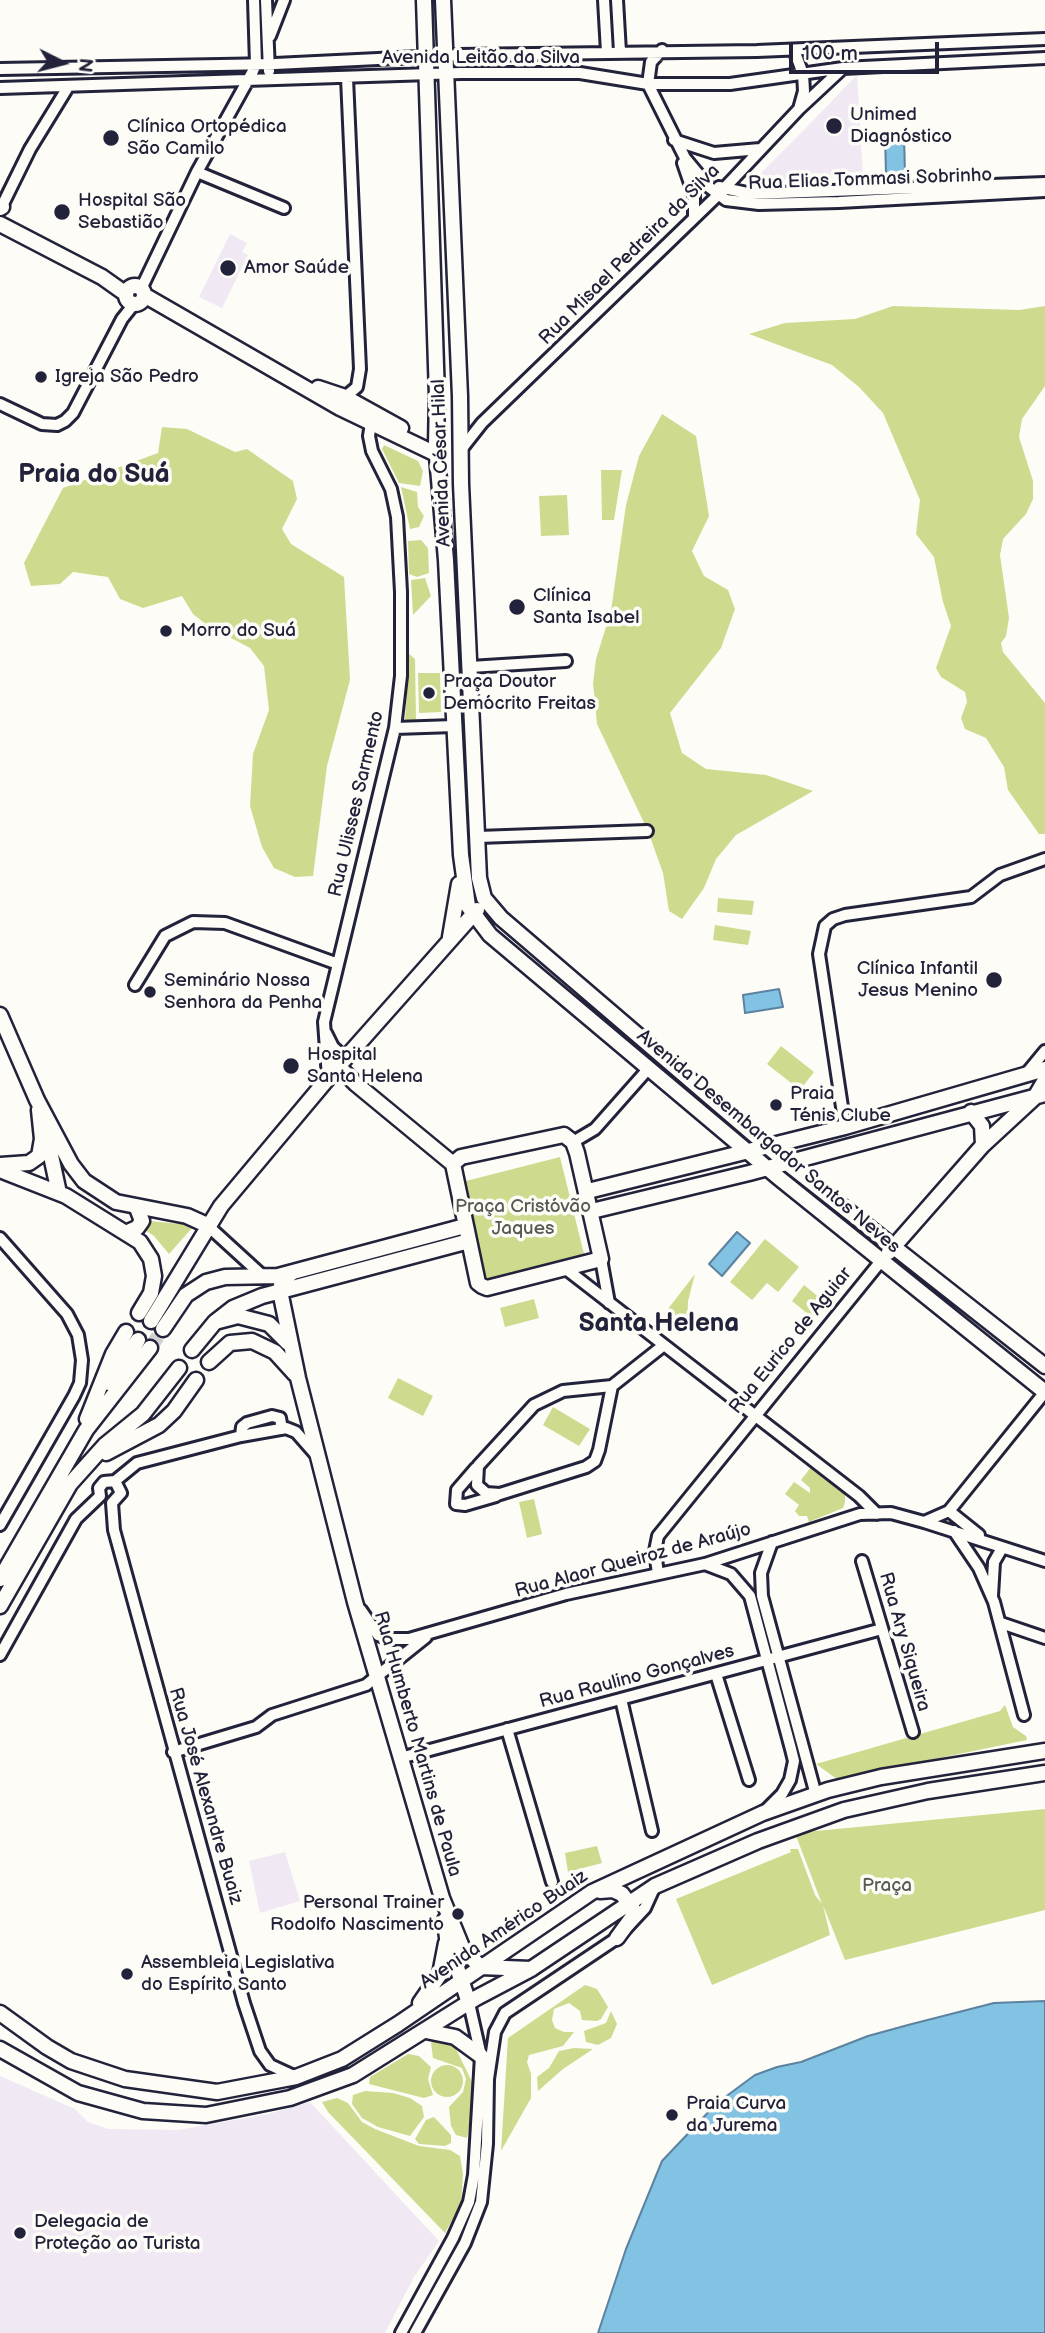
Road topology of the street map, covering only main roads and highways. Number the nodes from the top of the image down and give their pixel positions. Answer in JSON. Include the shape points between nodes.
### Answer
{"nodes":[{"id":1,"x":424,"y":0,"type":"edge"},
{"id":2,"x":443,"y":0,"type":"edge"},
{"id":3,"x":0,"y":224,"type":"edge"},
{"id":4,"x":291,"y":378,"type":"junction"},
{"id":5,"x":371,"y":423,"type":"junction"},
{"id":6,"x":393,"y":424,"type":"junction"},
{"id":7,"x":437,"y":450,"type":"junction"},
{"id":8,"x":461,"y":484,"type":"junction"},
{"id":9,"x":461,"y":855,"type":"junction"},
{"id":10,"x":472,"y":914,"type":"junction"},
{"id":11,"x":501,"y":918,"type":"junction"},
{"id":12,"x":450,"y":939,"type":"junction"},
{"id":13,"x":0,"y":1015,"type":"edge"},
{"id":14,"x":342,"y":1062,"type":"junction"},
{"id":15,"x":1045,"y":1069,"type":"edge"},
{"id":16,"x":1045,"y":1080,"type":"edge"},
{"id":17,"x":1042,"y":1098,"type":"edge"},
{"id":18,"x":38,"y":1102,"type":"junction"},
{"id":19,"x":971,"y":1112,"type":"junction"},
{"id":20,"x":983,"y":1145,"type":"junction"},
{"id":21,"x":769,"y":1147,"type":"junction"},
{"id":22,"x":749,"y":1152,"type":"junction"},
{"id":23,"x":787,"y":1163,"type":"junction"},
{"id":24,"x":453,"y":1164,"type":"junction"},
{"id":25,"x":0,"y":1168,"type":"edge"},
{"id":26,"x":768,"y":1168,"type":"junction"},
{"id":27,"x":588,"y":1191,"type":"junction"},
{"id":28,"x":59,"y":1193,"type":"junction"},
{"id":29,"x":137,"y":1208,"type":"junction"},
{"id":30,"x":592,"y":1210,"type":"junction"},
{"id":31,"x":207,"y":1225,"type":"junction"},
{"id":32,"x":465,"y":1226,"type":"junction"},
{"id":33,"x":128,"y":1232,"type":"junction"},
{"id":34,"x":469,"y":1241,"type":"junction"},
{"id":35,"x":893,"y":1247,"type":"junction"},
{"id":36,"x":881,"y":1261,"type":"junction"},
{"id":37,"x":293,"y":1272,"type":"junction"},
{"id":38,"x":280,"y":1291,"type":"junction"},
{"id":39,"x":151,"y":1321,"type":"junction"},
{"id":40,"x":215,"y":1322,"type":"junction"},
{"id":41,"x":290,"y":1347,"type":"junction"},
{"id":42,"x":192,"y":1349,"type":"dead end"},
{"id":43,"x":209,"y":1362,"type":"dead end"},
{"id":44,"x":1045,"y":1366,"type":"edge"},
{"id":45,"x":179,"y":1368,"type":"dead end"},
{"id":46,"x":298,"y":1378,"type":"junction"},
{"id":47,"x":196,"y":1380,"type":"dead end"},
{"id":48,"x":1045,"y":1392,"type":"edge"},
{"id":49,"x":76,"y":1446,"type":"junction"},
{"id":50,"x":79,"y":1472,"type":"junction"},
{"id":51,"x":41,"y":1518,"type":"junction"},
{"id":52,"x":0,"y":1579,"type":"edge"},
{"id":53,"x":0,"y":1606,"type":"edge"},
{"id":54,"x":1045,"y":1751,"type":"edge"},
{"id":55,"x":1045,"y":1773,"type":"edge"},
{"id":56,"x":816,"y":1794,"type":"junction"},
{"id":57,"x":758,"y":1841,"type":"junction"},
{"id":58,"x":592,"y":1892,"type":"junction"},
{"id":59,"x":442,"y":1898,"type":"junction"},
{"id":60,"x":629,"y":1902,"type":"junction"},
{"id":61,"x":447,"y":1938,"type":"junction"},
{"id":62,"x":617,"y":1938,"type":"road end"},
{"id":63,"x":480,"y":1967,"type":"junction"},
{"id":64,"x":531,"y":1969,"type":"junction"},
{"id":65,"x":460,"y":1980,"type":"junction"},
{"id":66,"x":469,"y":2003,"type":"junction"},
{"id":67,"x":0,"y":2013,"type":"edge"},
{"id":68,"x":414,"y":2013,"type":"junction"},
{"id":69,"x":426,"y":2031,"type":"junction"},
{"id":70,"x":0,"y":2049,"type":"edge"},
{"id":71,"x":481,"y":2056,"type":"road end"}],
"edges":[{"from":1,"to":7,"type":"main road","name":"Avenida César Hilal"},
{"from":2,"to":8,"type":"main road","name":"Avenida César Hilal"},
{"from":3,"to":4,"type":"main road"},
{"from":4,"to":5,"type":"main road"},
{"from":4,"to":6,"type":"main road","via":[[345,397]]},
{"from":5,"to":6,"type":"main road","via":[[376,419]]},
{"from":5,"to":7,"type":"main road"},
{"from":6,"to":7,"type":"main road"},
{"from":7,"to":8,"type":"main road","via":[[454,464]]},
{"from":7,"to":9,"type":"main road","name":"Avenida César Hilal"},
{"from":8,"to":11,"type":"main road","name":"Avenida César Hilal","via":[[481,889],[488,906]]},
{"from":9,"to":10,"type":"main road","name":"Avenida César Hilal"},
{"from":9,"to":12,"type":"main road"},
{"from":10,"to":11,"type":"main road","via":[[487,911]]},
{"from":10,"to":12,"type":"main road"},
{"from":10,"to":22,"type":"main road","name":"Avenida Desembargador Santos Neves","via":[[490,935]]},
{"from":11,"to":21,"type":"main road","name":"Avenida Desembargador Santos Neves"},
{"from":12,"to":14,"type":"main road"},
{"from":13,"to":18,"type":"main road"},
{"from":14,"to":24,"type":"main road","via":[[356,1084]]},
{"from":14,"to":31,"type":"main road"},
{"from":15,"to":21,"type":"main road"},
{"from":16,"to":17,"type":"main road","name":"Rua Eurico de Aguiar"},
{"from":17,"to":19,"type":"main road"},
{"from":17,"to":20,"type":"main road","name":"Rua Eurico de Aguiar"},
{"from":18,"to":25,"type":"main road","via":[[39,1156],[29,1163]]},
{"from":18,"to":28,"type":"main road"},
{"from":18,"to":29,"type":"main road","via":[[84,1181],[103,1196]]},
{"from":19,"to":20,"type":"main road","via":[[982,1126]]},
{"from":19,"to":23,"type":"main road"},
{"from":20,"to":35,"type":"main road","name":"Rua Eurico de Aguiar"},
{"from":21,"to":22,"type":"main road"},
{"from":21,"to":23,"type":"main road","name":"Avenida Desembargador Santos Neves"},
{"from":22,"to":26,"type":"main road","name":"Avenida Desembargador Santos Neves"},
{"from":22,"to":27,"type":"main road"},
{"from":23,"to":26,"type":"main road"},
{"from":23,"to":35,"type":"main road","name":"Avenida Desembargador Santos Neves"},
{"from":24,"to":27,"type":"main road","via":[[461,1157],[564,1135],[573,1142]]},
{"from":24,"to":32,"type":"main road"},
{"from":25,"to":28,"type":"main road"},
{"from":26,"to":30,"type":"main road"},
{"from":26,"to":36,"type":"main road","name":"Avenida Desembargador Santos Neves"},
{"from":27,"to":30,"type":"main road"},
{"from":28,"to":33,"type":"main road"},
{"from":29,"to":31,"type":"main road","via":[[187,1216]]},
{"from":29,"to":33,"type":"main road","via":[[142,1221]]},
{"from":30,"to":34,"type":"main road","via":[[601,1259],[566,1269],[487,1288],[481,1286]]},
{"from":31,"to":39,"type":"main road"},
{"from":32,"to":34,"type":"main road"},
{"from":32,"to":37,"type":"main road"},
{"from":33,"to":39,"type":"main road","via":[[145,1247],[153,1268]]},
{"from":34,"to":38,"type":"main road"},
{"from":35,"to":36,"type":"main road","name":"Rua Eurico de Aguiar"},
{"from":35,"to":44,"type":"main road","name":"Avenida Desembargador Santos Neves"},
{"from":36,"to":48,"type":"main road","name":"Avenida Desembargador Santos Neves"},
{"from":37,"to":38,"type":"main road","via":[[282,1280]]},
{"from":37,"to":39,"type":"main road","via":[[265,1278],[225,1277],[199,1285]]},
{"from":38,"to":40,"type":"main road","via":[[242,1304]]},
{"from":38,"to":41,"type":"main road","name":"Rua Humberto Martins de Paula"},
{"from":40,"to":41,"type":"main road","via":[[254,1318],[275,1329]]},
{"from":40,"to":42,"type":"main road"},
{"from":41,"to":46,"type":"main road","name":"Rua Humberto Martins de Paula"},
{"from":43,"to":46,"type":"main road","via":[[230,1343],[252,1341],[282,1357]]},
{"from":45,"to":50,"type":"main road","via":[[143,1414]]},
{"from":46,"to":59,"type":"main road","name":"Rua Humberto Martins de Paula","via":[[355,1602]]},
{"from":47,"to":50,"type":"main road","via":[[159,1425]]},
{"from":49,"to":49,"type":"main road","via":[[95,1416],[138,1340],[113,1354]]},
{"from":49,"to":51,"type":"main road"},
{"from":50,"to":51,"type":"main road"},
{"from":51,"to":52,"type":"main road"},
{"from":51,"to":53,"type":"main road"},
{"from":54,"to":56,"type":"main road","name":"Avenida Américo Buaiz","via":[[914,1770]]},
{"from":55,"to":57,"type":"main road","via":[[1000,1777],[844,1810]]},
{"from":56,"to":57,"type":"main road","via":[[814,1812]]},
{"from":56,"to":58,"type":"main road","name":"Avenida Américo Buaiz","via":[[763,1813]]},
{"from":57,"to":60,"type":"main road"},
{"from":58,"to":60,"type":"main road","via":[[613,1890]]},
{"from":58,"to":63,"type":"main road","name":"Avenida Américo Buaiz"},
{"from":59,"to":61,"type":"main road","name":"Rua Humberto Martins de Paula"},
{"from":59,"to":63,"type":"main road","name":"Rua Humberto Martins de Paula","via":[[462,1947]]},
{"from":60,"to":62,"type":"main road","via":[[633,1916]]},
{"from":60,"to":64,"type":"main road"},
{"from":61,"to":65,"type":"main road","name":"Rua Humberto Martins de Paula"},
{"from":61,"to":68,"type":"main road","via":[[440,1974]]},
{"from":63,"to":64,"type":"main road"},
{"from":63,"to":65,"type":"main road","name":"Avenida Américo Buaiz"},
{"from":64,"to":66,"type":"main road"},
{"from":65,"to":66,"type":"main road","name":"Rua Humberto Martins de Paula"},
{"from":65,"to":68,"type":"main road","name":"Avenida Américo Buaiz"},
{"from":66,"to":69,"type":"main road"},
{"from":67,"to":68,"type":"main road","name":"Avenida Américo Buaiz","via":[[71,2061],[125,2079],[217,2092],[296,2077],[342,2059]]},
{"from":69,"to":70,"type":"main road","via":[[353,2076],[311,2092],[206,2115],[169,2115],[115,2105],[78,2093]]},
{"from":69,"to":71,"type":"main road","via":[[455,2037]]}]}
